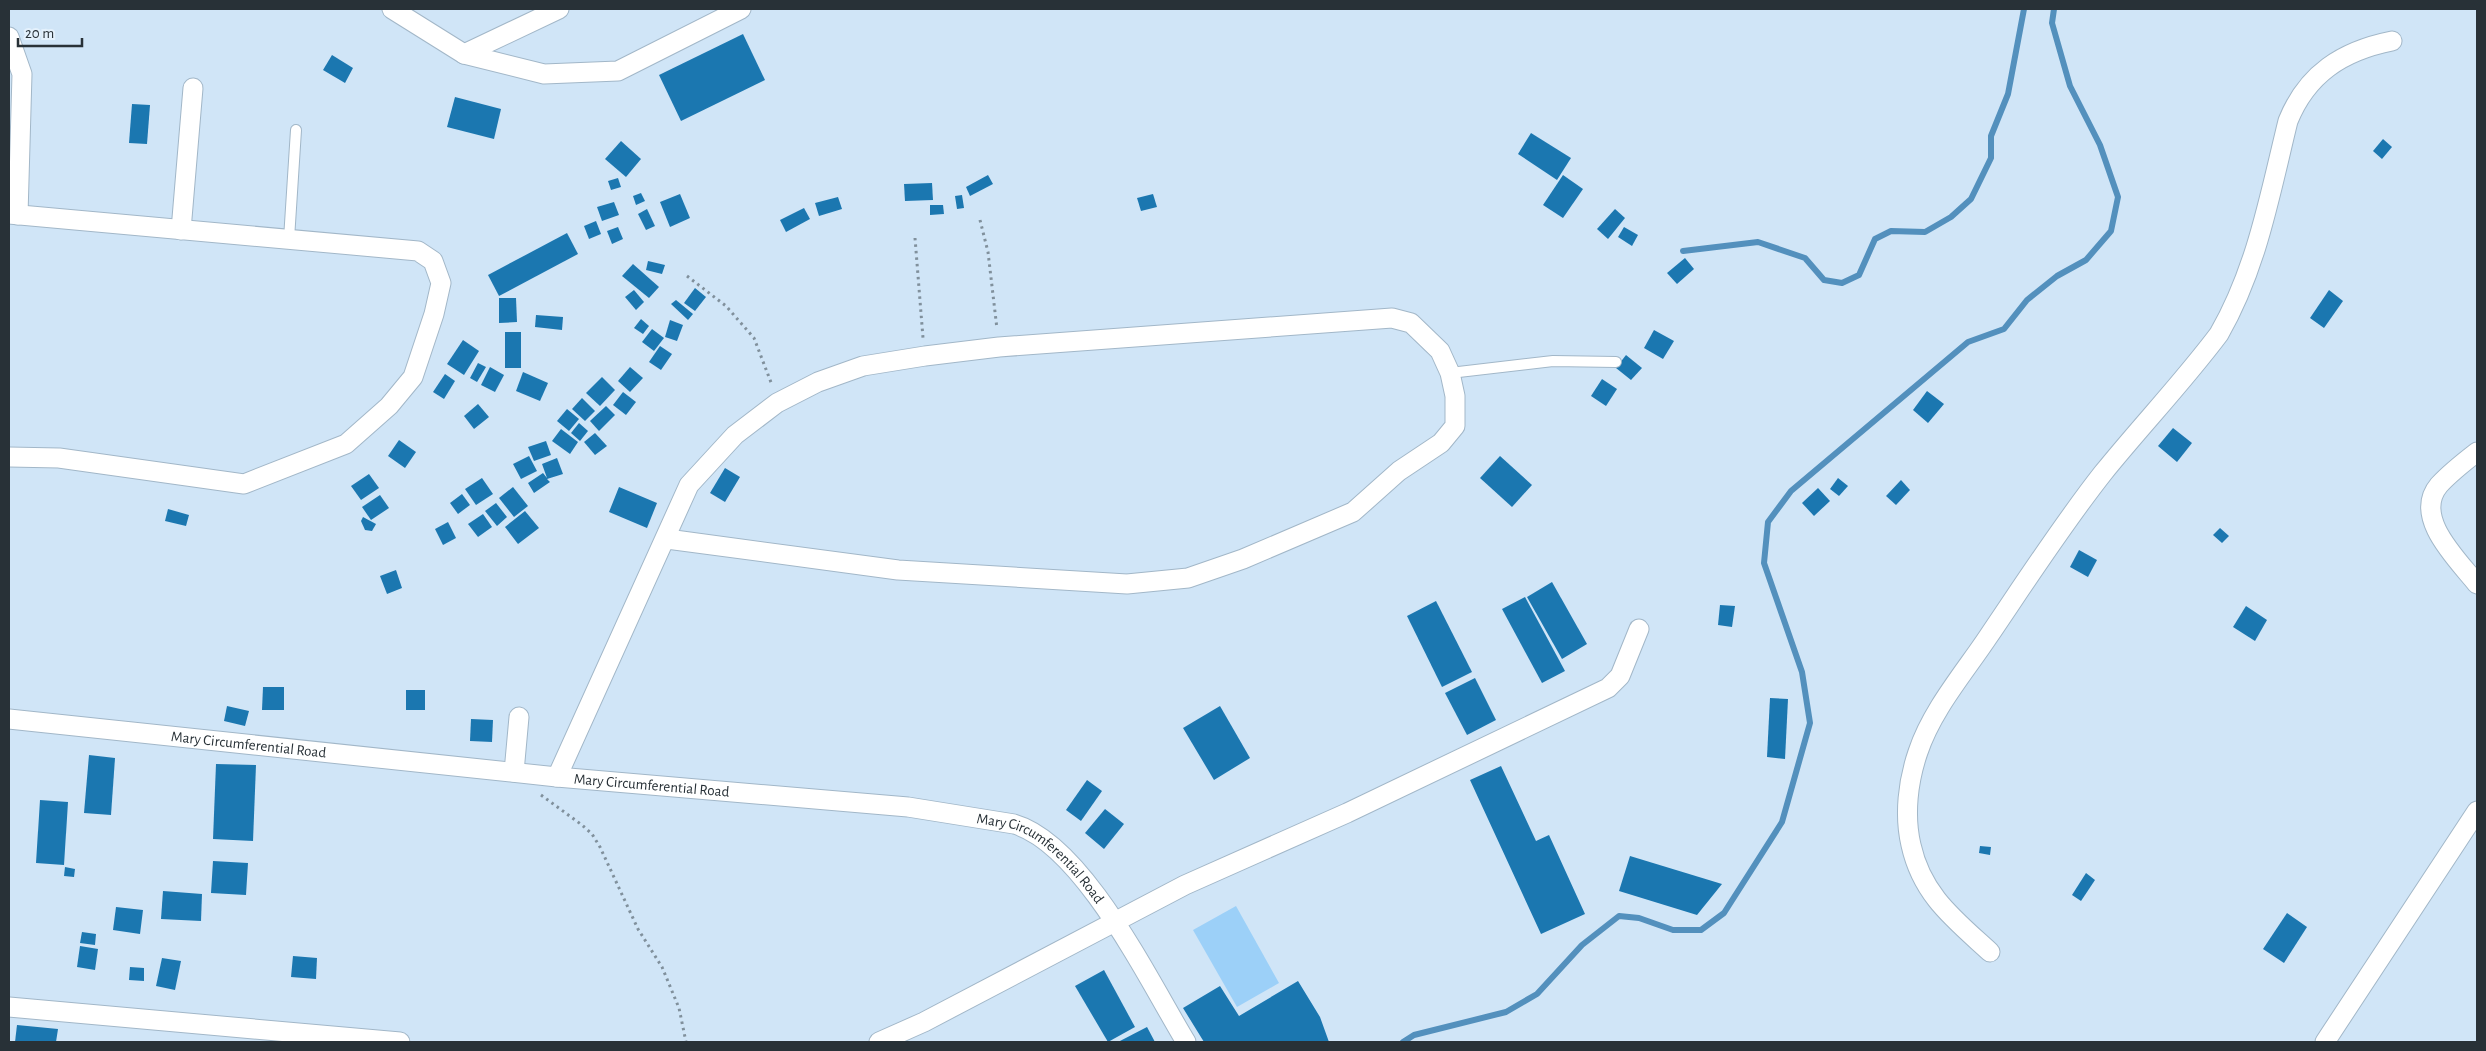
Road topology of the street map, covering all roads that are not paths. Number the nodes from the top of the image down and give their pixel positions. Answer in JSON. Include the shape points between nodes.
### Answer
{"nodes":[{"id":1,"x":392,"y":9,"type":"edge"},
{"id":2,"x":559,"y":9,"type":"edge"},
{"id":3,"x":741,"y":9,"type":"edge"},
{"id":4,"x":9,"y":37,"type":"edge"},
{"id":5,"x":2392,"y":41,"type":"dead end"},
{"id":6,"x":464,"y":54,"type":"junction"},
{"id":7,"x":192,"y":88,"type":"dead end"},
{"id":8,"x":296,"y":130,"type":"dead end"},
{"id":9,"x":13,"y":214,"type":"edge"},
{"id":10,"x":181,"y":230,"type":"junction"},
{"id":11,"x":288,"y":239,"type":"junction"},
{"id":12,"x":1616,"y":362,"type":"dead end"},
{"id":13,"x":1450,"y":373,"type":"junction"},
{"id":14,"x":2477,"y":452,"type":"edge"},
{"id":15,"x":9,"y":457,"type":"edge"},
{"id":16,"x":667,"y":538,"type":"junction"},
{"id":17,"x":2477,"y":584,"type":"edge"},
{"id":18,"x":1639,"y":629,"type":"dead end"},
{"id":19,"x":519,"y":717,"type":"dead end"},
{"id":20,"x":9,"y":719,"type":"edge"},
{"id":21,"x":523,"y":774,"type":"junction"},
{"id":22,"x":557,"y":777,"type":"junction"},
{"id":23,"x":2477,"y":811,"type":"edge"},
{"id":24,"x":1114,"y":922,"type":"junction"},
{"id":25,"x":1990,"y":952,"type":"dead end"},
{"id":26,"x":9,"y":1007,"type":"edge"},
{"id":27,"x":400,"y":1042,"type":"edge"},
{"id":28,"x":879,"y":1042,"type":"edge"},
{"id":29,"x":1186,"y":1042,"type":"edge"},
{"id":30,"x":2325,"y":1042,"type":"edge"}],
"edges":[{"from":1,"to":6,"type":"street"},
{"from":2,"to":6,"type":"street"},
{"from":3,"to":6,"type":"street","via":[[618,71],[544,74]]},
{"from":4,"to":9,"type":"street","via":[[22,74]]},
{"from":5,"to":25,"type":"street","via":[[2349,54],[2305,88],[2288,121],[2249,272],[2220,334],[2073,512],[1926,732],[1908,792],[1911,845],[1920,874],[1931,894],[1943,910]]},
{"from":7,"to":10,"type":"street"},
{"from":8,"to":11,"type":"lane"},
{"from":9,"to":10,"type":"street"},
{"from":10,"to":11,"type":"street"},
{"from":11,"to":15,"type":"street","via":[[418,251],[434,261],[438,269],[441,283],[414,377],[389,406],[346,444],[244,484],[59,458]]},
{"from":12,"to":13,"type":"lane","via":[[1553,361]]},
{"from":13,"to":16,"type":"street","via":[[1440,351],[1411,323],[1392,318],[999,347],[863,366],[818,382],[778,402],[735,435],[689,485]]},
{"from":13,"to":16,"type":"street","via":[[1455,396],[1455,426],[1441,443],[1399,471],[1353,512],[1243,559],[1188,578],[1128,584],[898,570]]},
{"from":14,"to":17,"type":"street","via":[[2438,486],[2431,501],[2430,515],[2443,540]]},
{"from":16,"to":22,"type":"street"},
{"from":18,"to":24,"type":"street","via":[[1620,676],[1608,688],[1347,813],[1185,884]]},
{"from":19,"to":21,"type":"street"},
{"from":20,"to":21,"type":"street","name":"Mary Circumferential Road"},
{"from":21,"to":22,"type":"street","name":"Mary Circumferential Road"},
{"from":22,"to":24,"type":"street","name":"Mary Circumferential Road","via":[[908,807],[1014,824],[1043,838],[1067,861]]},
{"from":23,"to":30,"type":"street"},
{"from":24,"to":28,"type":"street","via":[[924,1022]]},
{"from":24,"to":29,"type":"street","name":"Mary Circumferential Road"},
{"from":26,"to":27,"type":"street"}]}
